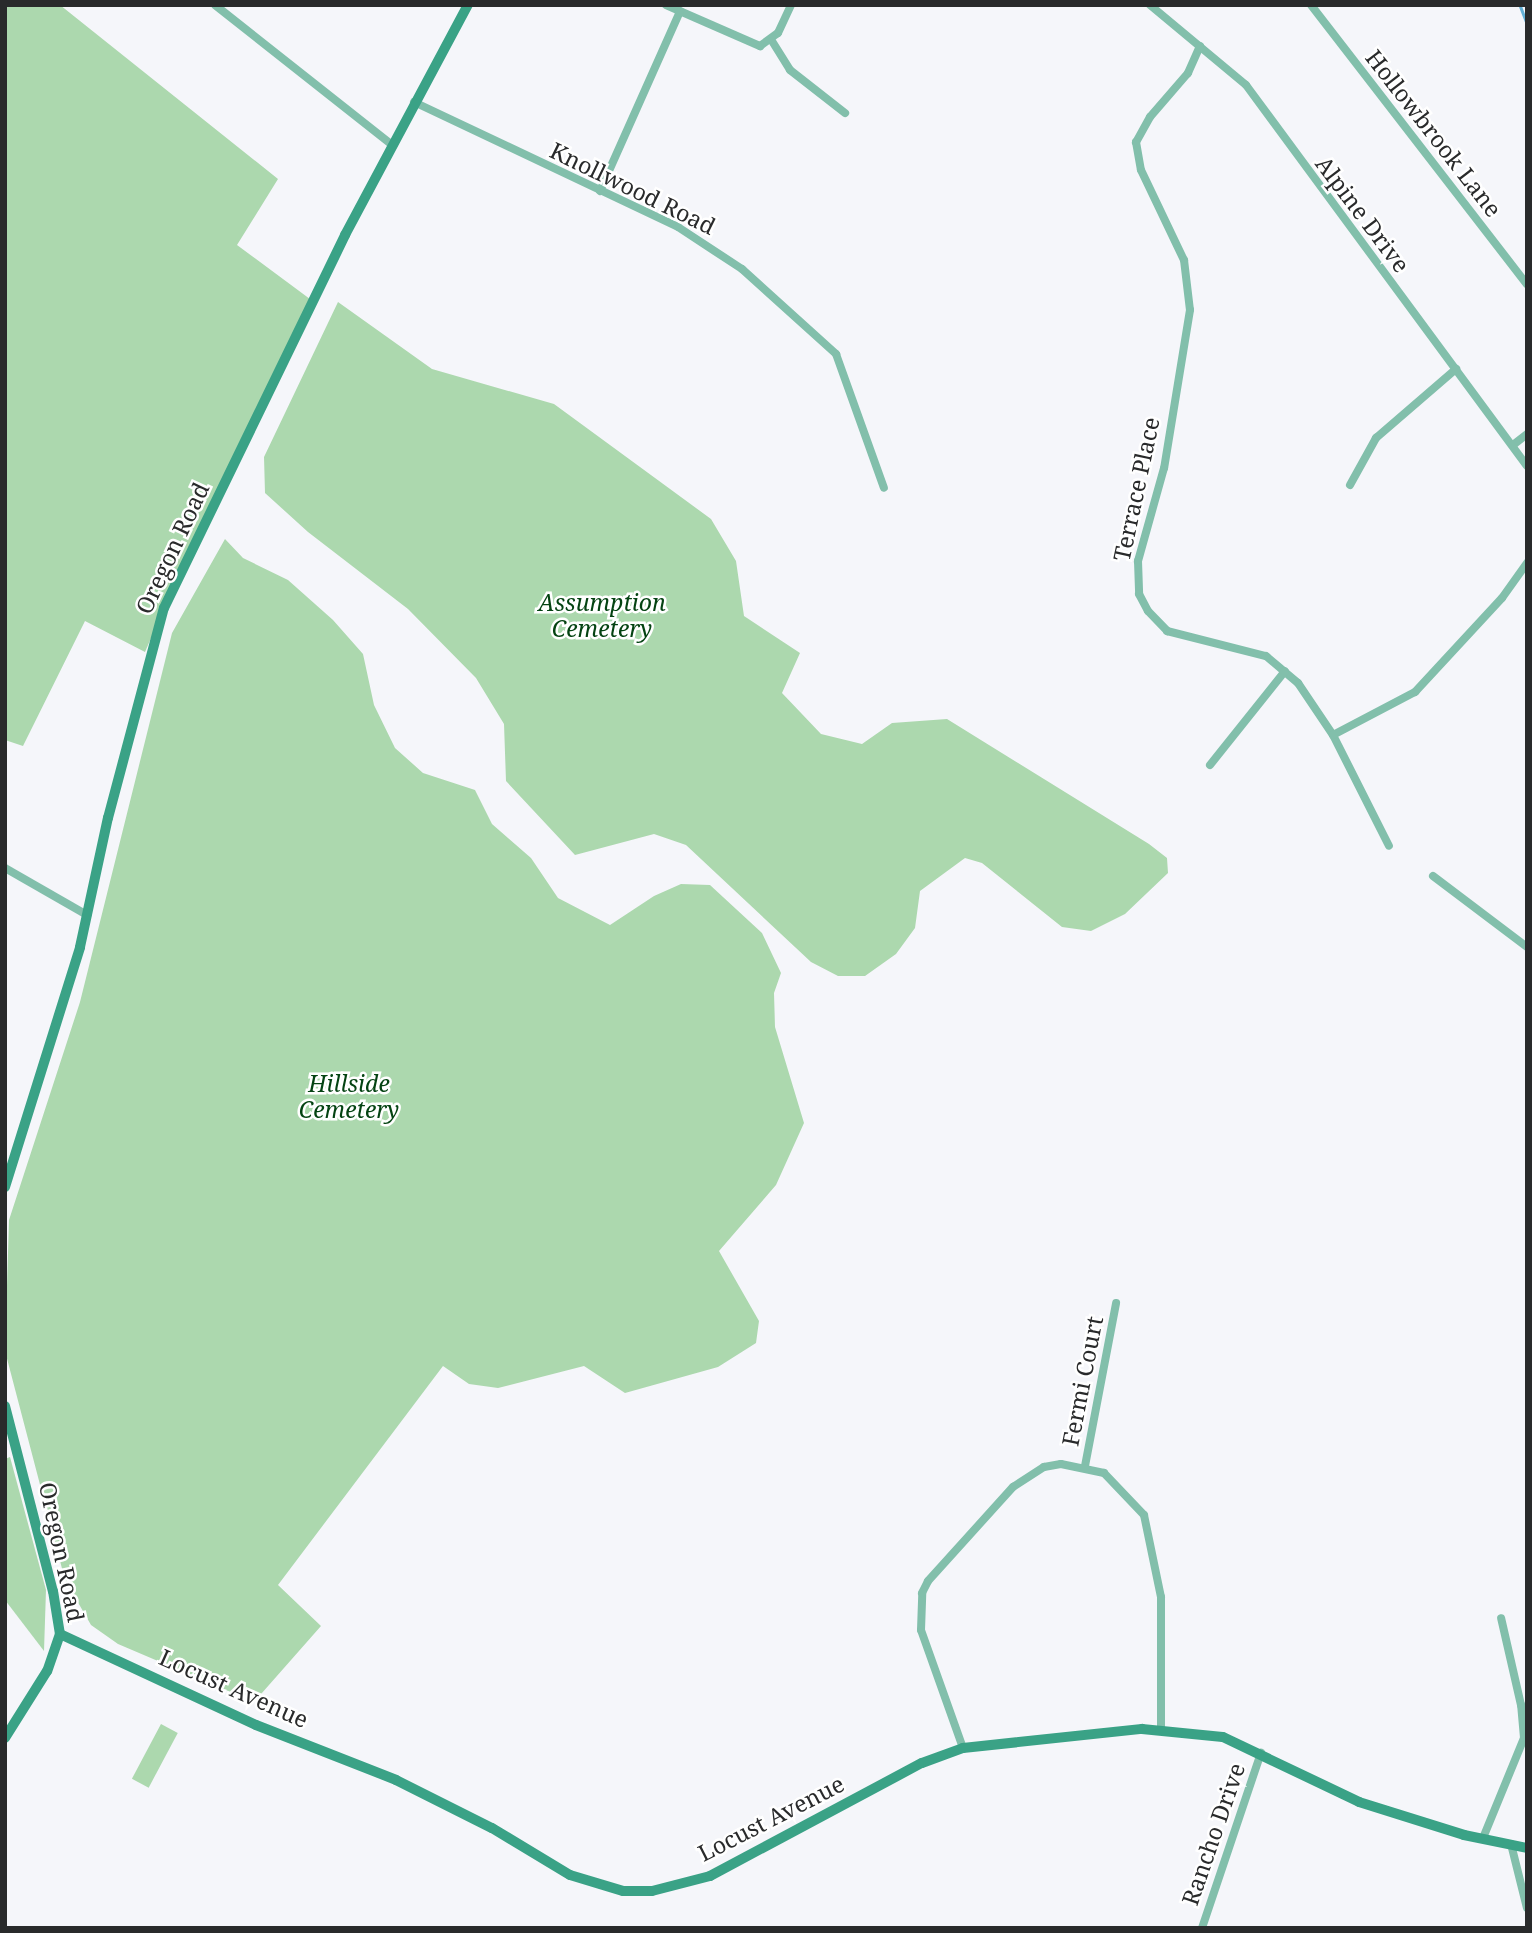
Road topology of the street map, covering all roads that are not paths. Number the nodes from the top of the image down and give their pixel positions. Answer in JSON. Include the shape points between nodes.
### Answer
{"nodes":[{"id":1,"x":215,"y":5,"type":"edge"},
{"id":2,"x":468,"y":5,"type":"edge"},
{"id":3,"x":666,"y":5,"type":"edge"},
{"id":4,"x":791,"y":5,"type":"edge"},
{"id":5,"x":1150,"y":5,"type":"edge"},
{"id":6,"x":1311,"y":5,"type":"edge"},
{"id":7,"x":680,"y":11,"type":"junction"},
{"id":8,"x":772,"y":41,"type":"junction"},
{"id":9,"x":1200,"y":46,"type":"junction"},
{"id":10,"x":414,"y":102,"type":"junction"},
{"id":11,"x":845,"y":113,"type":"dead end"},
{"id":12,"x":391,"y":144,"type":"junction"},
{"id":13,"x":600,"y":191,"type":"junction"},
{"id":14,"x":1527,"y":285,"type":"edge"},
{"id":15,"x":1456,"y":369,"type":"junction"},
{"id":16,"x":1527,"y":434,"type":"edge"},
{"id":17,"x":1513,"y":445,"type":"junction"},
{"id":18,"x":1527,"y":466,"type":"edge"},
{"id":19,"x":1350,"y":485,"type":"dead end"},
{"id":20,"x":884,"y":488,"type":"dead end"},
{"id":21,"x":1527,"y":563,"type":"edge"},
{"id":22,"x":1285,"y":671,"type":"junction"},
{"id":23,"x":1333,"y":735,"type":"junction"},
{"id":24,"x":1210,"y":765,"type":"dead end"},
{"id":25,"x":1389,"y":846,"type":"dead end"},
{"id":26,"x":5,"y":868,"type":"edge"},
{"id":27,"x":1433,"y":876,"type":"dead end"},
{"id":28,"x":87,"y":915,"type":"junction"},
{"id":29,"x":1527,"y":947,"type":"edge"},
{"id":30,"x":6,"y":1184,"type":"edge"},
{"id":31,"x":1116,"y":1303,"type":"dead end"},
{"id":32,"x":5,"y":1406,"type":"edge"},
{"id":33,"x":9,"y":1442,"type":"edge"},
{"id":34,"x":1085,"y":1466,"type":"junction"},
{"id":35,"x":1501,"y":1618,"type":"dead end"},
{"id":36,"x":60,"y":1634,"type":"junction"},
{"id":37,"x":1161,"y":1730,"type":"junction"},
{"id":38,"x":5,"y":1738,"type":"edge"},
{"id":39,"x":963,"y":1748,"type":"junction"},
{"id":40,"x":1261,"y":1753,"type":"junction"},
{"id":41,"x":1483,"y":1838,"type":"junction"},
{"id":42,"x":1511,"y":1844,"type":"junction"},
{"id":43,"x":1527,"y":1848,"type":"edge"},
{"id":44,"x":1527,"y":1908,"type":"edge"},
{"id":45,"x":1202,"y":1928,"type":"edge"}],
"edges":[{"from":1,"to":12,"type":"street"},
{"from":2,"to":10,"type":"street","name":"Oregon Road"},
{"from":3,"to":7,"type":"street"},
{"from":4,"to":8,"type":"street"},
{"from":5,"to":9,"type":"street","name":"Alpine Drive"},
{"from":6,"to":14,"type":"street","name":"Hollowbrook Lane"},
{"from":7,"to":8,"type":"street","via":[[760,46]]},
{"from":7,"to":13,"type":"street"},
{"from":8,"to":11,"type":"street","via":[[790,70]]},
{"from":9,"to":15,"type":"street","name":"Alpine Drive","via":[[1260,103],[1296,158]]},
{"from":9,"to":22,"type":"street","name":"Terrace Place","via":[[1188,73],[1150,117],[1136,142],[1140,170],[1184,260],[1190,310],[1164,467],[1137,580],[1147,611],[1167,631],[1244,647]]},
{"from":10,"to":12,"type":"street","name":"Oregon Road"},
{"from":10,"to":13,"type":"street","name":"Knollwood Road"},
{"from":12,"to":28,"type":"street","name":"Oregon Road","via":[[164,608],[146,664]]},
{"from":13,"to":20,"type":"street","name":"Knollwood Road","via":[[678,227],[717,251],[828,345],[836,355]]},
{"from":15,"to":17,"type":"street","name":"Alpine Drive"},
{"from":15,"to":19,"type":"street","via":[[1376,438]]},
{"from":16,"to":17,"type":"street"},
{"from":17,"to":18,"type":"street","name":"Alpine Drive"},
{"from":21,"to":23,"type":"street","via":[[1502,598],[1415,692]]},
{"from":22,"to":23,"type":"street","name":"Terrace Place","via":[[1312,700]]},
{"from":22,"to":24,"type":"street"},
{"from":23,"to":25,"type":"street","name":"Terrace Place"},
{"from":26,"to":28,"type":"street"},
{"from":27,"to":29,"type":"street"},
{"from":28,"to":30,"type":"street","name":"Oregon Road","via":[[56,1034]]},
{"from":31,"to":34,"type":"street","name":"Fermi Court"},
{"from":32,"to":33,"type":"street","name":"Oregon Road"},
{"from":33,"to":36,"type":"street","name":"Oregon Road","via":[[53,1591]]},
{"from":34,"to":37,"type":"street","via":[[1117,1483],[1144,1515],[1161,1597]]},
{"from":34,"to":39,"type":"street","via":[[1061,1464],[1030,1474],[937,1571],[922,1593],[921,1630]]},
{"from":35,"to":41,"type":"street","via":[[1524,1738]]},
{"from":36,"to":38,"type":"street","name":"Oregon Road","via":[[47,1671]]},
{"from":36,"to":39,"type":"street","name":"Locust Avenue","via":[[256,1725],[396,1780],[492,1828],[570,1875],[623,1891],[652,1891],[710,1876],[922,1763]]},
{"from":37,"to":39,"type":"street","name":"Locust Avenue"},
{"from":37,"to":40,"type":"street","name":"Locust Avenue","via":[[1223,1737]]},
{"from":40,"to":41,"type":"street","name":"Locust Avenue","via":[[1359,1802]]},
{"from":40,"to":45,"type":"street","name":"Rancho Drive"},
{"from":41,"to":42,"type":"street","name":"Locust Avenue"},
{"from":42,"to":43,"type":"street","name":"Locust Avenue"},
{"from":42,"to":44,"type":"street"}]}
